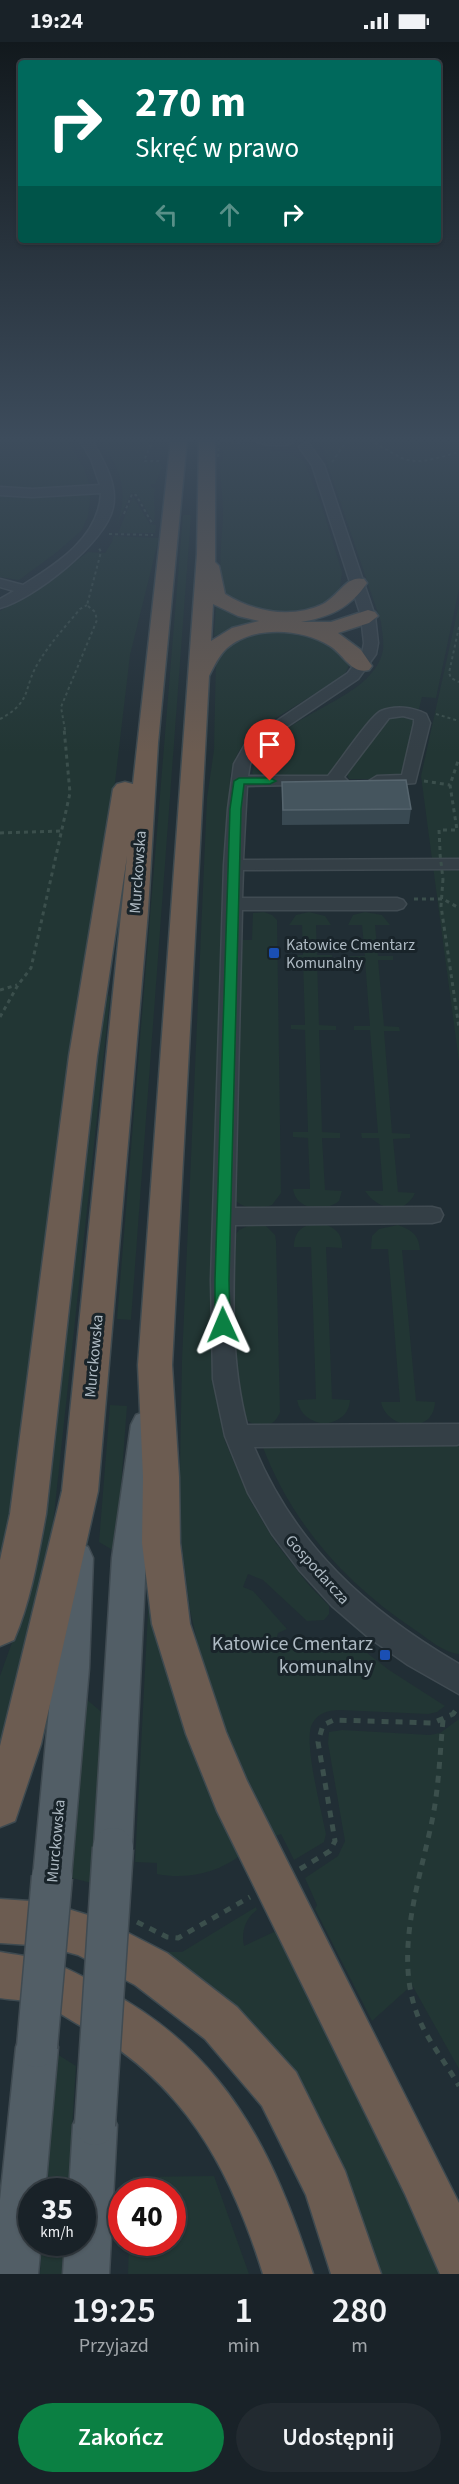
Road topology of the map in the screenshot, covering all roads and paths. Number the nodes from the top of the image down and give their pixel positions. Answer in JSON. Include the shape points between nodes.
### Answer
{"nodes":[{"id":1,"x":87,"y":543,"type":"edge"},
{"id":2,"x":94,"y":543,"type":"edge"},
{"id":3,"x":168,"y":543,"type":"edge"},
{"id":4,"x":207,"y":543,"type":"edge"},
{"id":5,"x":344,"y":543,"type":"edge"},
{"id":6,"x":206,"y":554,"type":"junction"},
{"id":7,"x":0,"y":583,"type":"edge"},
{"id":8,"x":357,"y":583,"type":"junction"},
{"id":9,"x":26,"y":590,"type":"junction"},
{"id":10,"x":0,"y":604,"type":"edge"},
{"id":11,"x":87,"y":605,"type":"junction"},
{"id":12,"x":326,"y":609,"type":"junction"},
{"id":13,"x":368,"y":616,"type":"junction"},
{"id":14,"x":459,"y":627,"type":"edge"},
{"id":15,"x":315,"y":630,"type":"junction"},
{"id":16,"x":362,"y":666,"type":"junction"},
{"id":17,"x":197,"y":681,"type":"junction"},
{"id":18,"x":459,"y":682,"type":"edge"},
{"id":19,"x":0,"y":719,"type":"edge"},
{"id":20,"x":147,"y":743,"type":"junction"},
{"id":21,"x":459,"y":758,"type":"edge"},
{"id":22,"x":409,"y":780,"type":"junction"},
{"id":23,"x":239,"y":781,"type":"junction"},
{"id":24,"x":333,"y":781,"type":"junction"},
{"id":25,"x":450,"y":785,"type":"junction"},
{"id":26,"x":60,"y":831,"type":"junction"},
{"id":27,"x":0,"y":833,"type":"edge"},
{"id":28,"x":459,"y":864,"type":"edge"},
{"id":29,"x":233,"y":865,"type":"junction"},
{"id":30,"x":443,"y":899,"type":"junction"},
{"id":31,"x":232,"y":904,"type":"junction"},
{"id":32,"x":397,"y":904,"type":"joint"},
{"id":33,"x":459,"y":908,"type":"edge"},
{"id":34,"x":18,"y":985,"type":"junction"},
{"id":35,"x":0,"y":990,"type":"edge"},
{"id":36,"x":0,"y":1017,"type":"edge"},
{"id":37,"x":459,"y":1028,"type":"edge"},
{"id":38,"x":432,"y":1215,"type":"dead end"},
{"id":39,"x":224,"y":1217,"type":"junction"},
{"id":40,"x":155,"y":1365,"type":"junction"},
{"id":41,"x":457,"y":1434,"type":"dead end"},
{"id":42,"x":237,"y":1436,"type":"junction"},
{"id":43,"x":80,"y":1491,"type":"junction"},
{"id":44,"x":0,"y":1627,"type":"edge"},
{"id":45,"x":459,"y":1680,"type":"edge"},
{"id":46,"x":459,"y":1706,"type":"edge"},
{"id":47,"x":443,"y":1720,"type":"junction"},
{"id":48,"x":0,"y":1806,"type":"edge"},
{"id":49,"x":299,"y":1869,"type":"dead end"},
{"id":50,"x":0,"y":1921,"type":"edge"},
{"id":51,"x":0,"y":1975,"type":"edge"},
{"id":52,"x":459,"y":2086,"type":"edge"},
{"id":53,"x":459,"y":2259,"type":"edge"},
{"id":54,"x":15,"y":2274,"type":"edge"},
{"id":55,"x":86,"y":2274,"type":"edge"},
{"id":56,"x":288,"y":2274,"type":"edge"},
{"id":57,"x":356,"y":2274,"type":"edge"}],
"edges":[{"from":1,"to":9,"type":"street"},
{"from":2,"to":11,"type":"path","via":[[101,552]]},
{"from":3,"to":20,"type":"highway","name":"Murckowska"},
{"from":4,"to":6,"type":"highway"},
{"from":5,"to":8,"type":"street"},
{"from":6,"to":12,"type":"highway","via":[[216,597],[226,605],[250,613],[285,617]]},
{"from":6,"to":17,"type":"highway"},
{"from":7,"to":9,"type":"street"},
{"from":8,"to":12,"type":"highway","via":[[346,598]]},
{"from":8,"to":13,"type":"street"},
{"from":9,"to":10,"type":"street"},
{"from":11,"to":19,"type":"path","via":[[36,666],[27,698]]},
{"from":11,"to":26,"type":"path","via":[[97,620],[61,707],[70,793]]},
{"from":12,"to":13,"type":"highway"},
{"from":13,"to":15,"type":"highway","via":[[338,628]]},
{"from":13,"to":16,"type":"street","via":[[371,643]]},
{"from":14,"to":18,"type":"path","via":[[449,673]]},
{"from":15,"to":16,"type":"highway","via":[[340,643]]},
{"from":15,"to":17,"type":"highway","via":[[264,627],[231,634],[210,652]]},
{"from":16,"to":23,"type":"street","name":"Gospodarcza","via":[[338,687],[255,741],[245,756]]},
{"from":17,"to":40,"type":"highway"},
{"from":20,"to":43,"type":"highway","name":"Murckowska","via":[[135,911]]},
{"from":20,"to":44,"type":"highway","via":[[125,790],[83,1056],[28,1514],[14,1584]]},
{"from":21,"to":25,"type":"path"},
{"from":22,"to":24,"type":"street"},
{"from":22,"to":24,"type":"street","via":[[421,717],[394,712],[384,715]]},
{"from":22,"to":25,"type":"path"},
{"from":23,"to":24,"type":"street"},
{"from":23,"to":29,"type":"street","name":"Gospodarcza"},
{"from":25,"to":30,"type":"path","bridge":true,"via":[[457,830],[439,830]]},
{"from":26,"to":27,"type":"path"},
{"from":26,"to":34,"type":"path","via":[[31,968]]},
{"from":28,"to":29,"type":"street"},
{"from":29,"to":31,"type":"street","name":"Gospodarcza"},
{"from":30,"to":32,"type":"path","via":[[403,898]]},
{"from":30,"to":33,"type":"path"},
{"from":30,"to":37,"type":"path"},
{"from":31,"to":32,"type":"street"},
{"from":31,"to":39,"type":"street","name":"Gospodarcza"},
{"from":34,"to":35,"type":"path"},
{"from":34,"to":36,"type":"path"},
{"from":38,"to":39,"type":"street"},
{"from":39,"to":42,"type":"street","name":"Gospodarcza","via":[[223,1347],[227,1392]]},
{"from":40,"to":53,"type":"highway","via":[[161,1543],[171,1624],[206,1734],[232,1796],[417,2166]]},
{"from":40,"to":55,"type":"main road","bridge":true,"via":[[129,1558]]},
{"from":41,"to":42,"type":"street"},
{"from":42,"to":45,"type":"street","name":"Gospodarcza","via":[[253,1479],[297,1550],[348,1603],[395,1641]]},
{"from":43,"to":48,"type":"highway","via":[[21,1744]]},
{"from":43,"to":54,"type":"main road","name":"Murckowska","bridge":true,"via":[[71,1668]]},
{"from":46,"to":47,"type":"path"},
{"from":47,"to":49,"type":"path","via":[[423,1724],[334,1720],[321,1726],[318,1742],[335,1841],[330,1851]]},
{"from":47,"to":52,"type":"path","via":[[437,1788],[423,1856],[408,1969],[412,1999],[425,2034]]},
{"from":50,"to":57,"type":"highway","via":[[45,1924],[85,1935],[151,1969],[221,2023],[279,2089],[328,2188]]},
{"from":51,"to":56,"type":"highway","via":[[44,1983],[92,2005],[167,2057],[216,2114],[244,2160],[276,2231]]}]}
